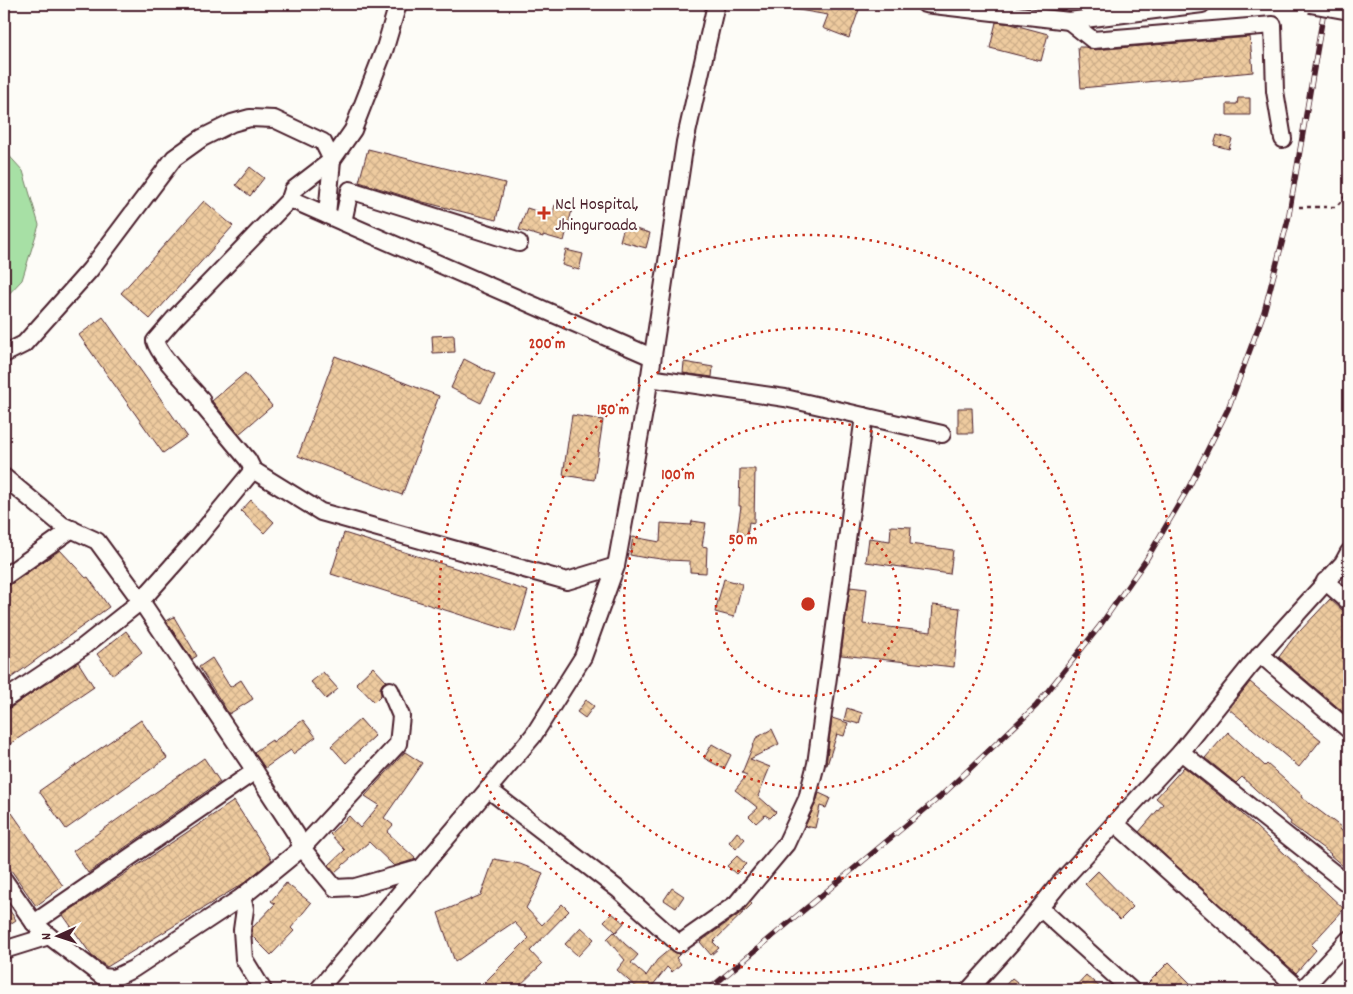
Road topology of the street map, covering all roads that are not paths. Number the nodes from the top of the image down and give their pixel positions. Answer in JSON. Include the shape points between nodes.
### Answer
{"nodes":[{"id":1,"x":398,"y":4,"type":"edge"},
{"id":2,"x":716,"y":4,"type":"edge"},
{"id":3,"x":926,"y":4,"type":"edge"},
{"id":4,"x":1202,"y":4,"type":"edge"},
{"id":5,"x":1310,"y":4,"type":"edge"},
{"id":6,"x":1349,"y":11,"type":"edge"},
{"id":7,"x":1069,"y":21,"type":"junction"},
{"id":8,"x":1283,"y":139,"type":"dead end"},
{"id":9,"x":332,"y":160,"type":"junction"},
{"id":10,"x":290,"y":199,"type":"junction"},
{"id":11,"x":327,"y":215,"type":"junction"},
{"id":12,"x":343,"y":222,"type":"junction"},
{"id":13,"x":519,"y":243,"type":"dead end"},
{"id":14,"x":4,"y":354,"type":"edge"},
{"id":15,"x":652,"y":357,"type":"junction"},
{"id":16,"x":649,"y":378,"type":"junction"},
{"id":17,"x":864,"y":416,"type":"junction"},
{"id":18,"x":942,"y":434,"type":"dead end"},
{"id":19,"x":253,"y":470,"type":"junction"},
{"id":20,"x":4,"y":477,"type":"edge"},
{"id":21,"x":72,"y":529,"type":"junction"},
{"id":22,"x":1349,"y":552,"type":"edge"},
{"id":23,"x":616,"y":566,"type":"junction"},
{"id":24,"x":4,"y":578,"type":"edge"},
{"id":25,"x":1325,"y":581,"type":"junction"},
{"id":26,"x":141,"y":601,"type":"junction"},
{"id":27,"x":1349,"y":602,"type":"edge"},
{"id":28,"x":1260,"y":654,"type":"junction"},
{"id":29,"x":390,"y":690,"type":"dead end"},
{"id":30,"x":4,"y":700,"type":"edge"},
{"id":31,"x":1349,"y":730,"type":"edge"},
{"id":32,"x":1181,"y":752,"type":"junction"},
{"id":33,"x":255,"y":771,"type":"junction"},
{"id":34,"x":488,"y":789,"type":"junction"},
{"id":35,"x":1115,"y":822,"type":"junction"},
{"id":36,"x":302,"y":848,"type":"junction"},
{"id":37,"x":422,"y":868,"type":"junction"},
{"id":38,"x":4,"y":880,"type":"edge"},
{"id":39,"x":1349,"y":885,"type":"edge"},
{"id":40,"x":242,"y":897,"type":"junction"},
{"id":41,"x":1040,"y":908,"type":"junction"},
{"id":42,"x":34,"y":923,"type":"junction"},
{"id":43,"x":49,"y":936,"type":"junction"},
{"id":44,"x":1349,"y":939,"type":"edge"},
{"id":45,"x":4,"y":950,"type":"edge"},
{"id":46,"x":263,"y":990,"type":"edge"},
{"id":47,"x":318,"y":990,"type":"edge"},
{"id":48,"x":970,"y":990,"type":"edge"},
{"id":49,"x":1131,"y":990,"type":"edge"},
{"id":50,"x":1301,"y":990,"type":"edge"}],
"edges":[{"from":1,"to":9,"type":"street","via":[[385,48],[353,130]]},
{"from":2,"to":15,"type":"street","via":[[684,142]]},
{"from":3,"to":7,"type":"street"},
{"from":4,"to":7,"type":"street"},
{"from":5,"to":6,"type":"street","bridge":true},
{"from":7,"to":8,"type":"street","via":[[1094,40],[1273,25],[1275,91]]},
{"from":9,"to":10,"type":"street","via":[[293,190]]},
{"from":9,"to":11,"type":"street"},
{"from":9,"to":14,"type":"street","via":[[323,142],[274,119],[250,118],[202,138],[174,158],[90,270],[24,344]]},
{"from":10,"to":11,"type":"street"},
{"from":10,"to":19,"type":"street","via":[[155,341]]},
{"from":11,"to":12,"type":"street"},
{"from":12,"to":13,"type":"street","via":[[350,190]]},
{"from":12,"to":15,"type":"street"},
{"from":15,"to":16,"type":"street"},
{"from":16,"to":17,"type":"street","via":[[785,398]]},
{"from":16,"to":23,"type":"street"},
{"from":17,"to":18,"type":"street"},
{"from":17,"to":34,"type":"street","via":[[816,764],[807,798],[786,844],[736,904],[679,944],[619,890]]},
{"from":19,"to":23,"type":"street","via":[[321,512],[567,582]]},
{"from":19,"to":26,"type":"street"},
{"from":20,"to":21,"type":"street","via":[[62,526]]},
{"from":21,"to":24,"type":"street"},
{"from":21,"to":26,"type":"street","via":[[97,541]]},
{"from":22,"to":25,"type":"street"},
{"from":23,"to":34,"type":"street","via":[[583,657],[533,736]]},
{"from":25,"to":27,"type":"street"},
{"from":25,"to":28,"type":"street"},
{"from":26,"to":30,"type":"street","via":[[83,647]]},
{"from":26,"to":33,"type":"street"},
{"from":28,"to":31,"type":"street"},
{"from":28,"to":32,"type":"street"},
{"from":29,"to":36,"type":"street","via":[[401,716],[398,744]]},
{"from":32,"to":35,"type":"street"},
{"from":32,"to":39,"type":"street"},
{"from":33,"to":36,"type":"street"},
{"from":33,"to":42,"type":"street"},
{"from":34,"to":37,"type":"street"},
{"from":35,"to":41,"type":"street"},
{"from":35,"to":50,"type":"street"},
{"from":36,"to":37,"type":"street","via":[[335,888],[355,887]]},
{"from":36,"to":40,"type":"street"},
{"from":37,"to":47,"type":"street"},
{"from":38,"to":42,"type":"street"},
{"from":40,"to":43,"type":"street","via":[[133,969],[114,978],[103,977]]},
{"from":40,"to":46,"type":"street","via":[[245,909],[242,930],[244,959]]},
{"from":41,"to":48,"type":"street"},
{"from":41,"to":49,"type":"street"},
{"from":42,"to":43,"type":"street"},
{"from":43,"to":45,"type":"street"},
{"from":44,"to":50,"type":"street"}]}
